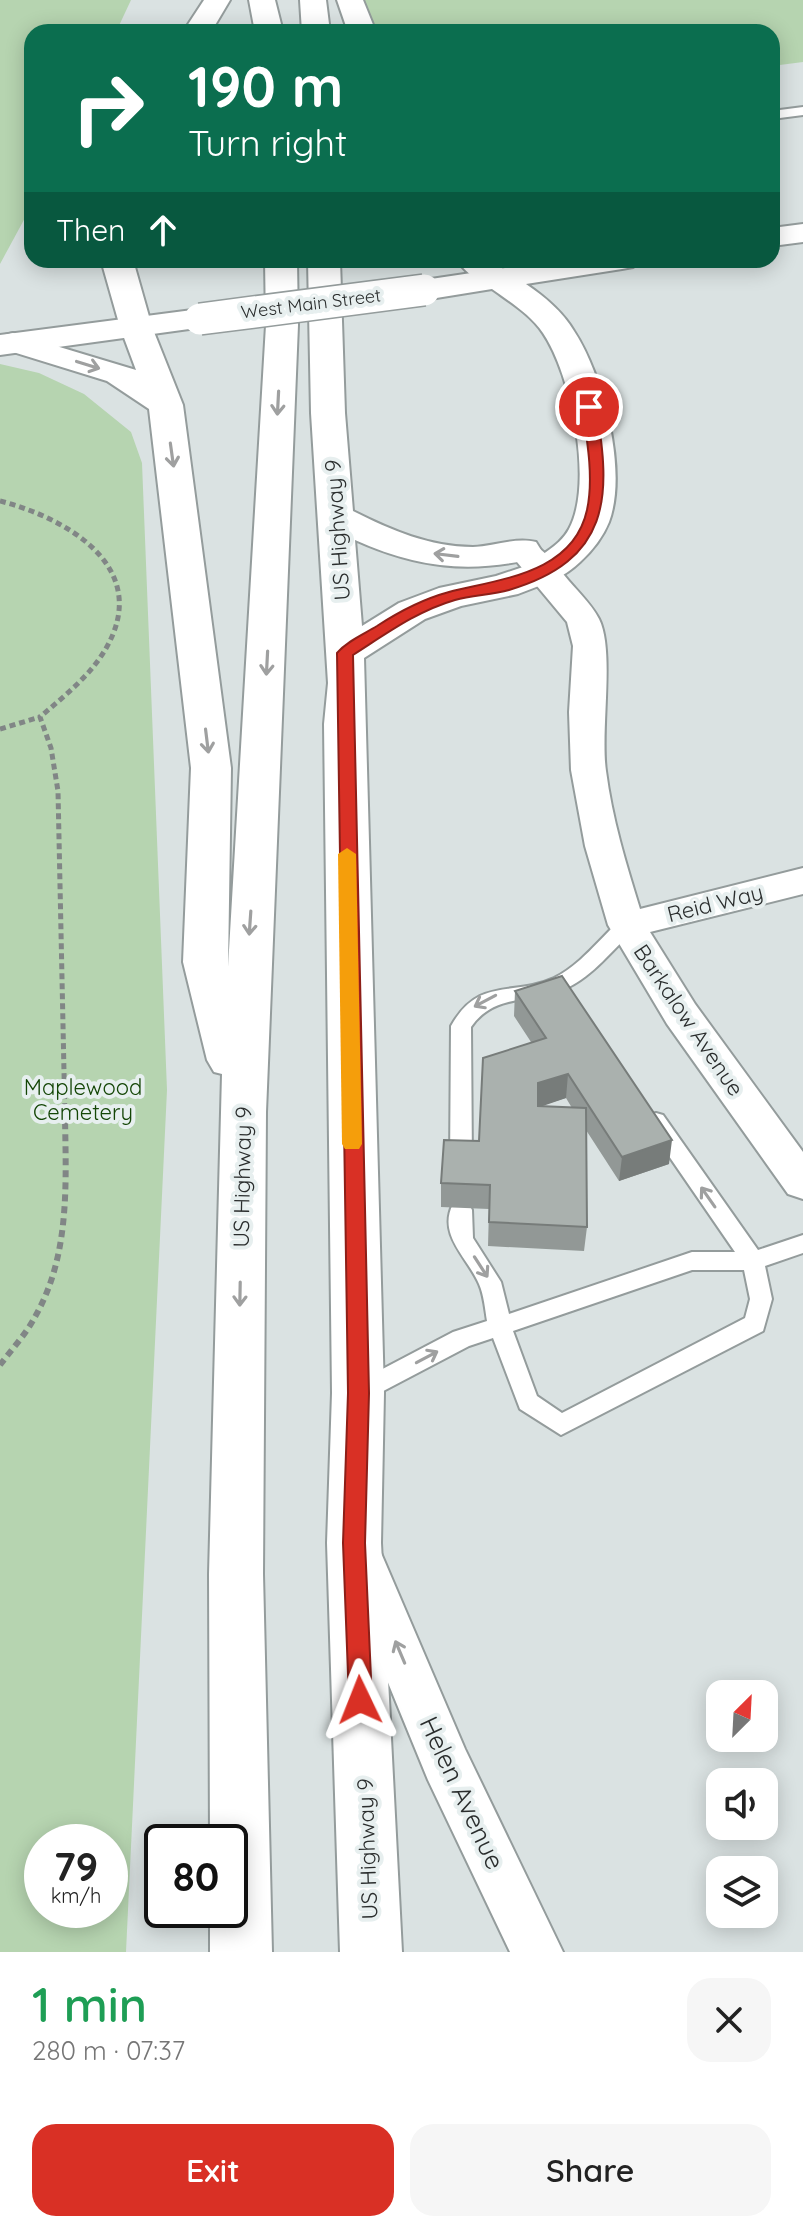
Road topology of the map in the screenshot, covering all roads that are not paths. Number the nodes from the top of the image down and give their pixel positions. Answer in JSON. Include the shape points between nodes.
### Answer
{"nodes":[{"id":1,"x":217,"y":0,"type":"edge"},
{"id":2,"x":262,"y":0,"type":"edge"},
{"id":3,"x":313,"y":0,"type":"edge"},
{"id":4,"x":350,"y":0,"type":"edge"},
{"id":5,"x":202,"y":24,"type":"edge"},
{"id":6,"x":267,"y":24,"type":"edge"},
{"id":7,"x":315,"y":24,"type":"edge"},
{"id":8,"x":359,"y":24,"type":"edge"},
{"id":9,"x":803,"y":111,"type":"edge"},
{"id":10,"x":780,"y":114,"type":"edge"},
{"id":11,"x":119,"y":268,"type":"edge"},
{"id":12,"x":281,"y":268,"type":"edge"},
{"id":13,"x":324,"y":268,"type":"edge"},
{"id":14,"x":486,"y":269,"type":"edge"},
{"id":15,"x":136,"y":327,"type":"junction"},
{"id":16,"x":7,"y":344,"type":"edge"},
{"id":17,"x":166,"y":405,"type":"junction"},
{"id":18,"x":336,"y":516,"type":"junction"},
{"id":19,"x":533,"y":560,"type":"junction"},
{"id":20,"x":345,"y":653,"type":"junction"},
{"id":21,"x":803,"y":881,"type":"edge"},
{"id":22,"x":627,"y":925,"type":"junction"},
{"id":23,"x":642,"y":1101,"type":"edge"},
{"id":24,"x":243,"y":1112,"type":"junction"},
{"id":25,"x":461,"y":1166,"type":"edge"},
{"id":26,"x":803,"y":1183,"type":"edge"},
{"id":27,"x":461,"y":1210,"type":"edge"},
{"id":28,"x":803,"y":1244,"type":"edge"},
{"id":29,"x":753,"y":1261,"type":"junction"},
{"id":30,"x":500,"y":1326,"type":"junction"},
{"id":31,"x":358,"y":1393,"type":"junction"},
{"id":32,"x":354,"y":1543,"type":"junction"},
{"id":33,"x":241,"y":1952,"type":"edge"},
{"id":34,"x":371,"y":1952,"type":"edge"},
{"id":35,"x":537,"y":1952,"type":"edge"}],
"edges":[{"from":1,"to":5,"type":"main road"},
{"from":2,"to":6,"type":"main road"},
{"from":3,"to":7,"type":"main road"},
{"from":4,"to":8,"type":"main road"},
{"from":9,"to":10,"type":"lane"},
{"from":11,"to":15,"type":"main road"},
{"from":12,"to":24,"type":"main road","name":"US Highway 9","one_way":true},
{"from":13,"to":18,"type":"main road","name":"US Highway 9"},
{"from":14,"to":15,"type":"main road","name":"West Main Street","bridge":true,"via":[[424,290]]},
{"from":14,"to":19,"type":"main road","via":[[548,317],[563,339],[589,407],[595,446],[594,511],[582,539],[564,558]]},
{"from":15,"to":16,"type":"main road","name":"West Main Street"},
{"from":15,"to":17,"type":"main road"},
{"from":16,"to":17,"type":"main road","one_way":true,"via":[[119,374]]},
{"from":17,"to":24,"type":"main road","one_way":true,"via":[[211,768],[205,962]]},
{"from":19,"to":18,"type":"main road","one_way":true,"via":[[417,551],[377,539]]},
{"from":18,"to":20,"type":"main road","name":"US Highway 9"},
{"from":19,"to":20,"type":"main road","via":[[505,586],[452,596],[412,611]]},
{"from":19,"to":22,"type":"street","name":"Barkalow Avenue","via":[[583,620],[590,646],[588,770]]},
{"from":20,"to":31,"type":"main road","name":"US Highway 9"},
{"from":21,"to":22,"type":"street","name":"Reid Way"},
{"from":22,"to":25,"type":"lane","one_way":true,"via":[[565,989],[493,996],[471,1009],[461,1026]]},
{"from":22,"to":26,"type":"street","name":"Barkalow Avenue","via":[[681,1014]]},
{"from":29,"to":23,"type":"lane","one_way":true},
{"from":24,"to":33,"type":"main road","name":"US Highway 9","one_way":true,"via":[[236,1574]]},
{"from":27,"to":30,"type":"lane","one_way":true,"via":[[462,1239],[490,1282]]},
{"from":28,"to":29,"type":"lane"},
{"from":29,"to":30,"type":"lane","via":[[692,1261]]},
{"from":29,"to":30,"type":"lane","via":[[761,1299],[755,1324],[561,1425],[528,1402]]},
{"from":31,"to":30,"type":"lane","one_way":true,"via":[[461,1339]]},
{"from":31,"to":32,"type":"main road","name":"US Highway 9"},
{"from":32,"to":34,"type":"main road","name":"US Highway 9"},
{"from":35,"to":32,"type":"street","name":"Helen Avenue","one_way":true,"via":[[446,1763]]}]}
